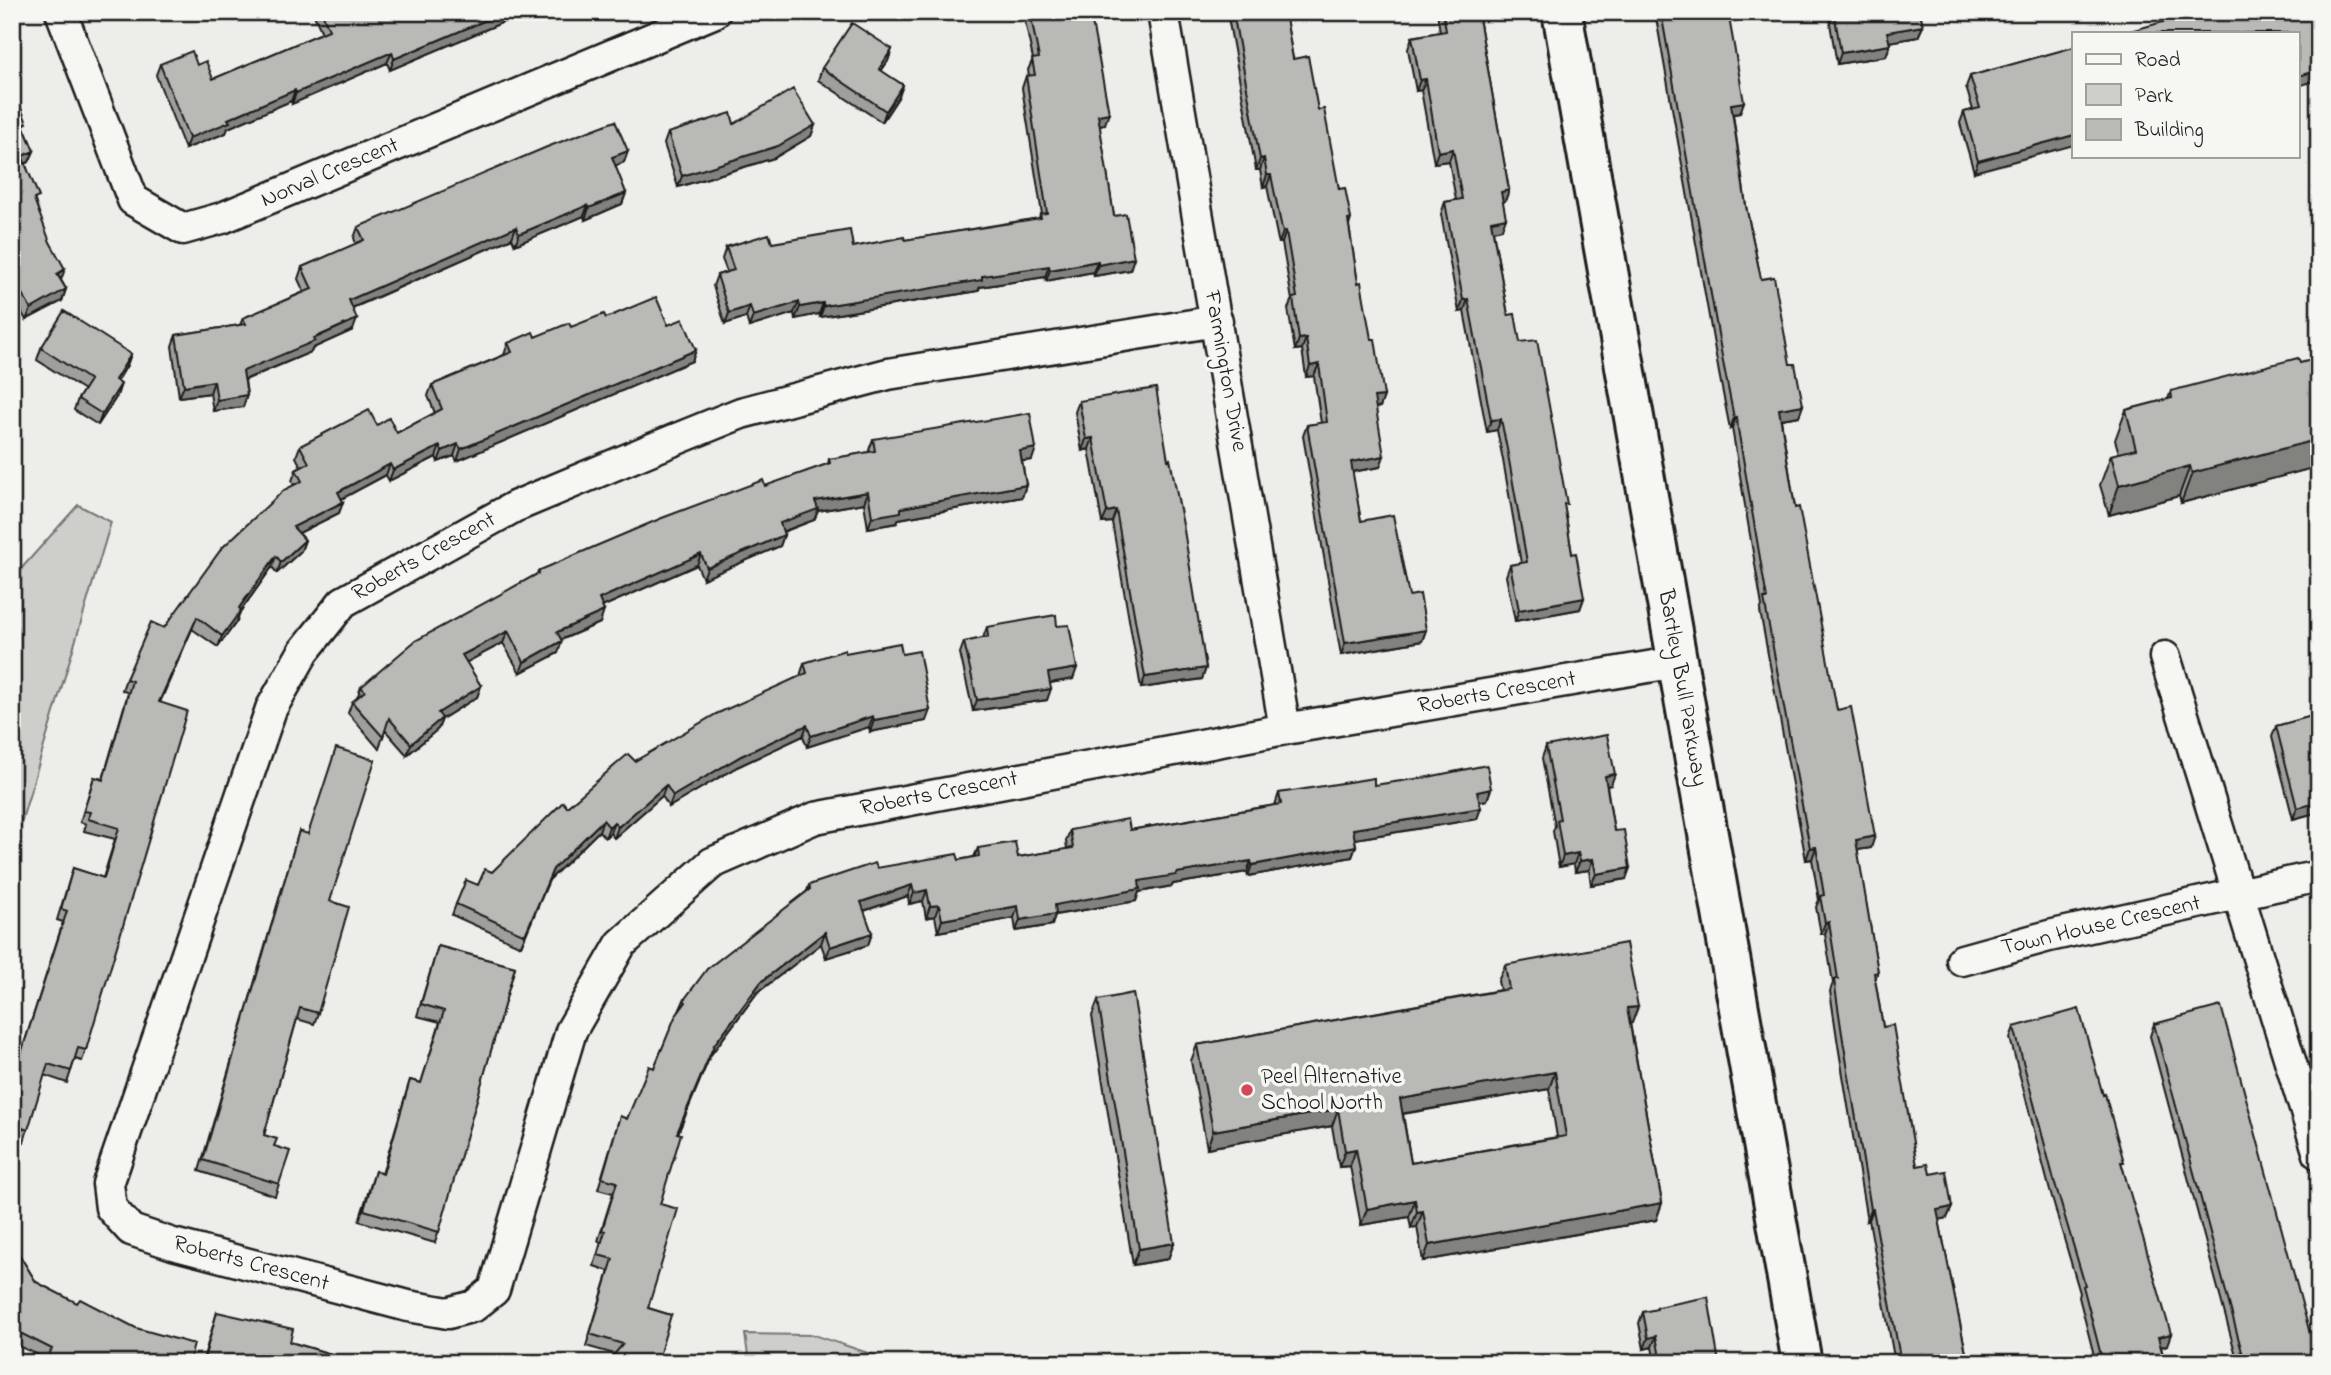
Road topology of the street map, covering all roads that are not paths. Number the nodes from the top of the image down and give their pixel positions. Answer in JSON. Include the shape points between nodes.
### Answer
{"nodes":[{"id":1,"x":61,"y":12,"type":"edge"},
{"id":2,"x":715,"y":12,"type":"edge"},
{"id":3,"x":1163,"y":12,"type":"edge"},
{"id":4,"x":1562,"y":12,"type":"edge"},
{"id":5,"x":1217,"y":321,"type":"junction"},
{"id":6,"x":2165,"y":657,"type":"dead end"},
{"id":7,"x":1677,"y":662,"type":"junction"},
{"id":8,"x":1285,"y":729,"type":"junction"},
{"id":9,"x":2319,"y":876,"type":"edge"},
{"id":10,"x":2239,"y":894,"type":"junction"},
{"id":11,"x":1962,"y":960,"type":"dead end"},
{"id":12,"x":2319,"y":1154,"type":"edge"},
{"id":13,"x":1802,"y":1363,"type":"edge"}],
"edges":[{"from":1,"to":2,"type":"street","name":"Norval Crescent","via":[[133,200],[183,229],[222,218]]},
{"from":3,"to":5,"type":"street","name":"Farmington Drive"},
{"from":4,"to":7,"type":"street","name":"Bartley Bull Parkway"},
{"from":5,"to":8,"type":"street","name":"Farmington Drive"},
{"from":5,"to":8,"type":"street","name":"Roberts Crescent","via":[[888,374],[741,413],[514,507],[344,602],[304,651],[271,709],[108,1184],[111,1208],[131,1230],[173,1244],[408,1306],[448,1313],[474,1306],[494,1290],[571,1031],[621,944],[712,863],[815,818]]},
{"from":6,"to":10,"type":"street"},
{"from":7,"to":8,"type":"street","name":"Roberts Crescent"},
{"from":7,"to":13,"type":"street","name":"Bartley Bull Parkway"},
{"from":9,"to":10,"type":"street","name":"Town House Crescent"},
{"from":10,"to":11,"type":"street","name":"Town House Crescent"},
{"from":10,"to":12,"type":"street"}]}
